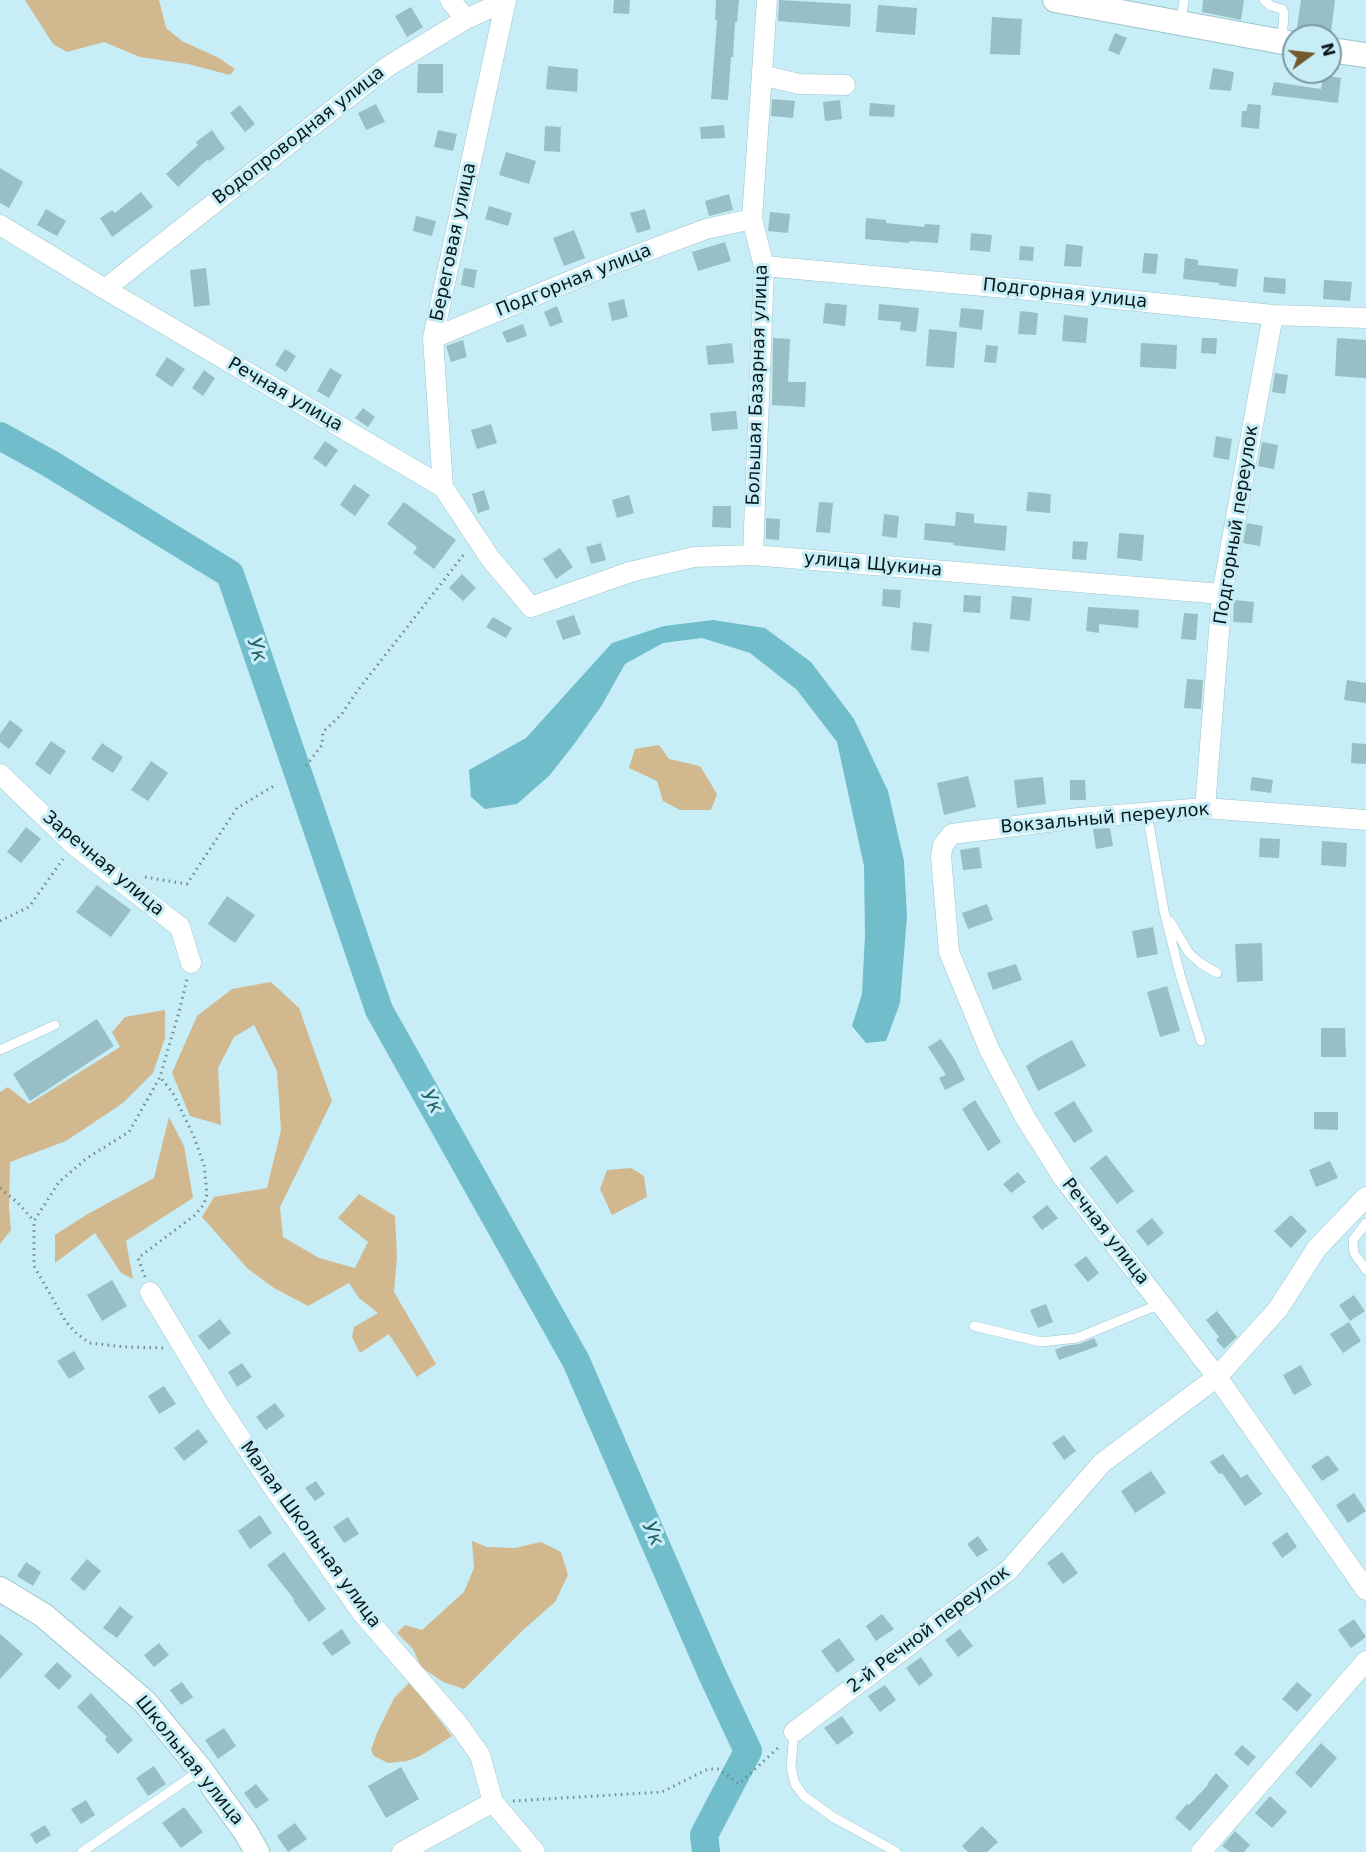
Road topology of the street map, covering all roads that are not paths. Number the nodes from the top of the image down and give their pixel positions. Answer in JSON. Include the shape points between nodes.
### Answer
{"nodes":[{"id":1,"x":450,"y":0,"type":"edge"},
{"id":2,"x":767,"y":0,"type":"edge"},
{"id":3,"x":1055,"y":0,"type":"edge"},
{"id":4,"x":1264,"y":0,"type":"edge"},
{"id":5,"x":506,"y":1,"type":"edge"},
{"id":6,"x":1182,"y":12,"type":"edge"},
{"id":7,"x":466,"y":19,"type":"junction"},
{"id":8,"x":1285,"y":24,"type":"edge"},
{"id":9,"x":1282,"y":41,"type":"edge"},
{"id":10,"x":1342,"y":52,"type":"edge"},
{"id":11,"x":1366,"y":56,"type":"edge"},
{"id":12,"x":762,"y":75,"type":"junction"},
{"id":13,"x":844,"y":85,"type":"dead end"},
{"id":14,"x":752,"y":219,"type":"junction"},
{"id":15,"x":0,"y":225,"type":"edge"},
{"id":16,"x":764,"y":266,"type":"junction"},
{"id":17,"x":105,"y":289,"type":"junction"},
{"id":18,"x":1273,"y":315,"type":"junction"},
{"id":19,"x":1366,"y":318,"type":"edge"},
{"id":20,"x":433,"y":338,"type":"junction"},
{"id":21,"x":442,"y":487,"type":"junction"},
{"id":22,"x":753,"y":555,"type":"junction"},
{"id":23,"x":1222,"y":594,"type":"junction"},
{"id":24,"x":531,"y":607,"type":"joint"},
{"id":25,"x":0,"y":774,"type":"edge"},
{"id":26,"x":1205,"y":808,"type":"junction"},
{"id":27,"x":1147,"y":813,"type":"junction"},
{"id":28,"x":1366,"y":820,"type":"edge"},
{"id":29,"x":952,"y":834,"type":"joint"},
{"id":30,"x":1164,"y":911,"type":"junction"},
{"id":31,"x":191,"y":963,"type":"road end"},
{"id":32,"x":1217,"y":973,"type":"dead end"},
{"id":33,"x":55,"y":1025,"type":"dead end"},
{"id":34,"x":1201,"y":1041,"type":"dead end"},
{"id":35,"x":0,"y":1050,"type":"edge"},
{"id":36,"x":1366,"y":1197,"type":"edge"},
{"id":37,"x":1366,"y":1223,"type":"edge"},
{"id":38,"x":1366,"y":1270,"type":"edge"},
{"id":39,"x":150,"y":1292,"type":"road end"},
{"id":40,"x":1160,"y":1304,"type":"junction"},
{"id":41,"x":974,"y":1326,"type":"dead end"},
{"id":42,"x":1217,"y":1377,"type":"junction"},
{"id":43,"x":0,"y":1589,"type":"edge"},
{"id":44,"x":1366,"y":1590,"type":"edge"},
{"id":45,"x":1366,"y":1661,"type":"edge"},
{"id":46,"x":794,"y":1732,"type":"joint"},
{"id":47,"x":201,"y":1770,"type":"junction"},
{"id":48,"x":493,"y":1802,"type":"junction"},
{"id":49,"x":82,"y":1852,"type":"edge"},
{"id":50,"x":257,"y":1852,"type":"edge"},
{"id":51,"x":402,"y":1852,"type":"edge"},
{"id":52,"x":535,"y":1852,"type":"edge"},
{"id":53,"x":896,"y":1852,"type":"edge"},
{"id":54,"x":1201,"y":1852,"type":"edge"}],
"edges":[{"from":1,"to":7,"type":"street"},
{"from":2,"to":12,"type":"street","name":"Большая Базарная улица"},
{"from":3,"to":6,"type":"street"},
{"from":4,"to":8,"type":"lane","via":[[1282,9]]},
{"from":5,"to":7,"type":"street","name":"Водопроводная улица"},
{"from":5,"to":20,"type":"street","name":"Береговая улица"},
{"from":6,"to":9,"type":"street"},
{"from":7,"to":17,"type":"street","name":"Водопроводная улица","via":[[387,67]]},
{"from":10,"to":11,"type":"street"},
{"from":12,"to":13,"type":"street","via":[[799,84]]},
{"from":12,"to":14,"type":"street","name":"Большая Базарная улица"},
{"from":14,"to":16,"type":"street","name":"Большая Базарная улица"},
{"from":14,"to":20,"type":"street","name":"Подгорная улица","via":[[706,229]]},
{"from":15,"to":17,"type":"street","name":"Речная улица"},
{"from":16,"to":18,"type":"street","name":"Подгорная улица"},
{"from":16,"to":22,"type":"street","name":"Большая Базарная улица"},
{"from":17,"to":21,"type":"street","name":"Речная улица"},
{"from":18,"to":19,"type":"street","name":"Подгорная улица"},
{"from":18,"to":23,"type":"street","name":"Подгорный переулок"},
{"from":20,"to":21,"type":"street","name":"Береговая улица"},
{"from":21,"to":24,"type":"street","name":"Речная улица","via":[[490,558]]},
{"from":22,"to":23,"type":"street","name":"улица Щукина"},
{"from":22,"to":24,"type":"street","name":"улица Щукина","via":[[694,557],[630,572]]},
{"from":23,"to":26,"type":"street","name":"Подгорный переулок"},
{"from":25,"to":31,"type":"street","name":"Заречная улица","via":[[74,844],[180,927]]},
{"from":26,"to":27,"type":"street","name":"Вокзальный переулок"},
{"from":26,"to":28,"type":"street","name":"Вокзальный переулок"},
{"from":27,"to":29,"type":"street","name":"Вокзальный переулок"},
{"from":27,"to":30,"type":"lane"},
{"from":29,"to":40,"type":"street","name":"Речная улица","via":[[943,845],[941,856],[949,952],[989,1049],[1062,1176]]},
{"from":30,"to":32,"type":"lane","via":[[1189,953]]},
{"from":30,"to":34,"type":"lane"},
{"from":33,"to":35,"type":"lane"},
{"from":36,"to":42,"type":"street","name":"2-й Речной переулок","via":[[1317,1248],[1278,1309]]},
{"from":37,"to":38,"type":"lane","via":[[1353,1240],[1354,1253]]},
{"from":39,"to":48,"type":"street","name":"Малая Школьная улица","via":[[217,1404],[362,1613],[480,1755]]},
{"from":40,"to":41,"type":"lane","via":[[1077,1338],[1041,1342]]},
{"from":40,"to":42,"type":"street","name":"Речная улица"},
{"from":42,"to":44,"type":"street","name":"Речная улица"},
{"from":42,"to":46,"type":"street","name":"2-й Речной переулок","via":[[1102,1463],[1009,1570]]},
{"from":43,"to":47,"type":"street","name":"Школьная улица","via":[[43,1615],[145,1702]]},
{"from":45,"to":54,"type":"street"},
{"from":46,"to":53,"type":"lane","via":[[791,1767],[795,1784],[804,1796],[832,1817]]},
{"from":47,"to":49,"type":"lane"},
{"from":47,"to":50,"type":"street","name":"Школьная улица"},
{"from":48,"to":51,"type":"street"},
{"from":48,"to":52,"type":"street","name":"Малая Школьная улица"}]}
